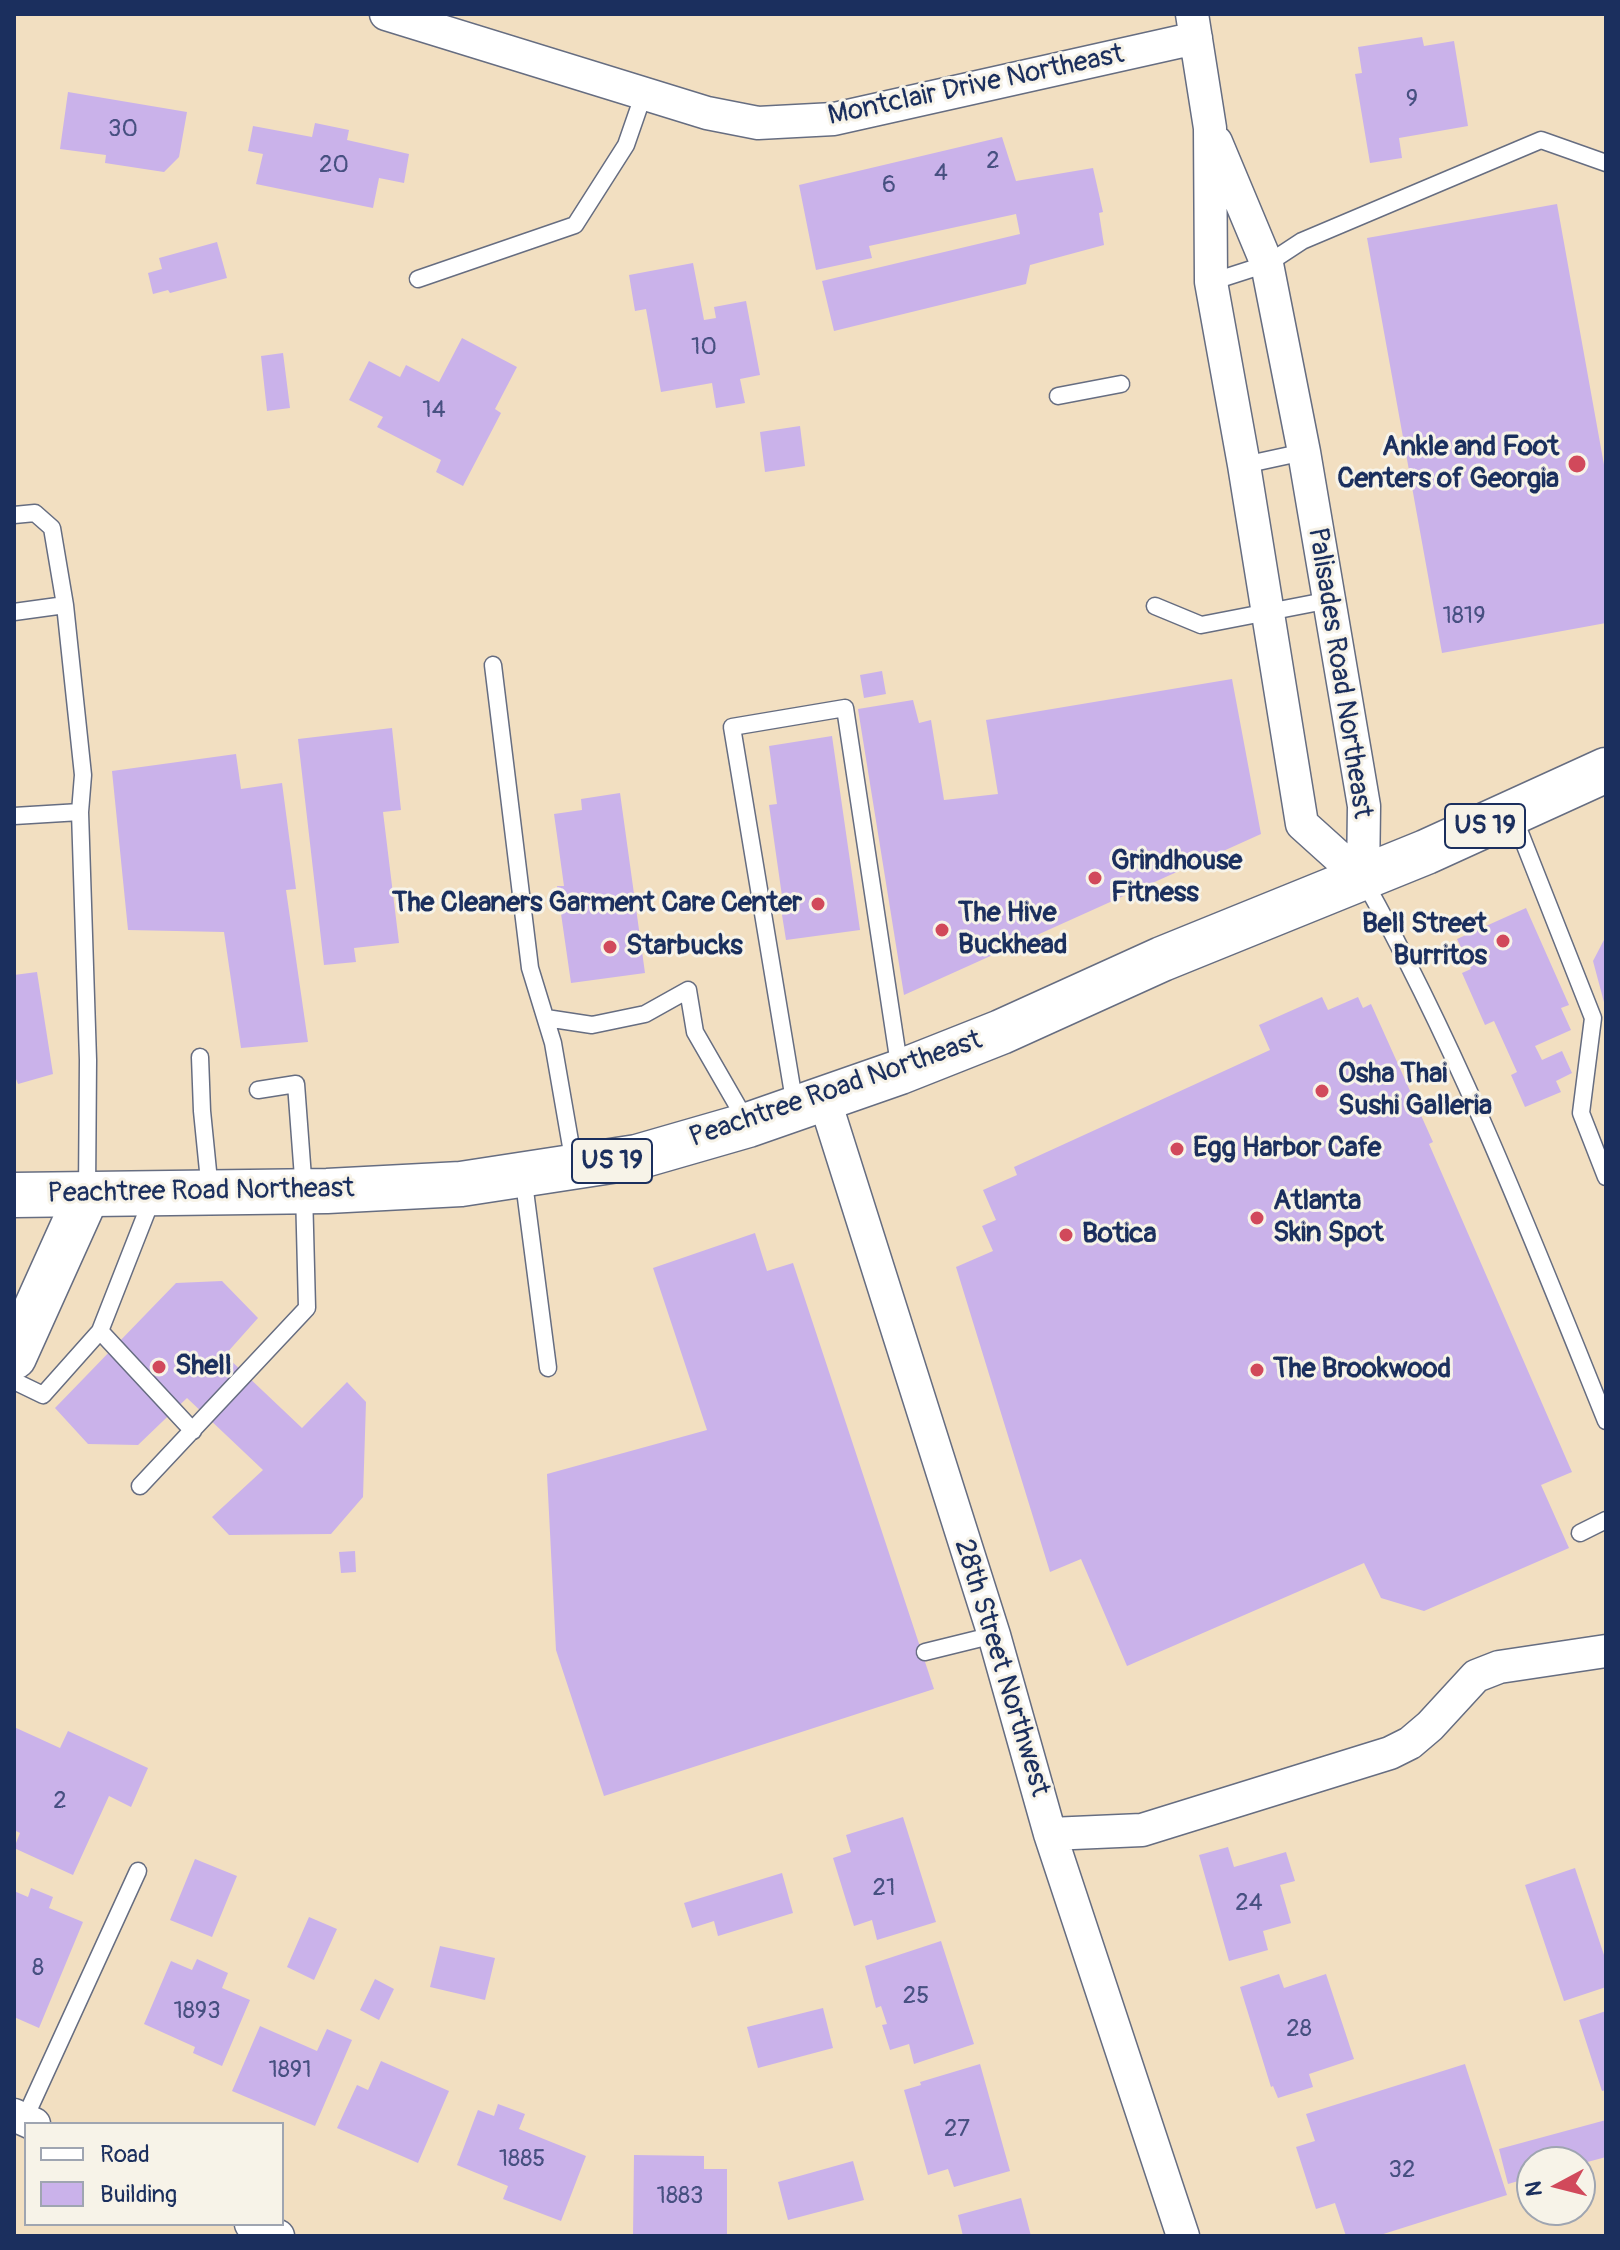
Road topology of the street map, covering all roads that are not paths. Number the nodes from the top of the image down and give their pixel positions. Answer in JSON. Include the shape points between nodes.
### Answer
{"nodes":[{"id":1,"x":386,"y":14,"type":"edge"},
{"id":2,"x":1194,"y":26,"type":"edge"},
{"id":3,"x":644,"y":93,"type":"junction"},
{"id":4,"x":1210,"y":128,"type":"junction"},
{"id":5,"x":1606,"y":163,"type":"edge"},
{"id":6,"x":1267,"y":264,"type":"junction"},
{"id":7,"x":418,"y":279,"type":"dead end"},
{"id":8,"x":1211,"y":282,"type":"junction"},
{"id":9,"x":1121,"y":384,"type":"dead end"},
{"id":10,"x":1058,"y":396,"type":"dead end"},
{"id":11,"x":1304,"y":452,"type":"junction"},
{"id":12,"x":1244,"y":465,"type":"junction"},
{"id":13,"x":14,"y":515,"type":"edge"},
{"id":14,"x":1330,"y":600,"type":"junction"},
{"id":15,"x":65,"y":605,"type":"junction"},
{"id":16,"x":1155,"y":606,"type":"dead end"},
{"id":17,"x":14,"y":612,"type":"edge"},
{"id":18,"x":1268,"y":612,"type":"junction"},
{"id":19,"x":493,"y":665,"type":"dead end"},
{"id":20,"x":1606,"y":770,"type":"edge"},
{"id":21,"x":80,"y":812,"type":"junction"},
{"id":22,"x":1512,"y":813,"type":"junction"},
{"id":23,"x":14,"y":816,"type":"edge"},
{"id":24,"x":1363,"y":879,"type":"junction"},
{"id":25,"x":546,"y":1018,"type":"junction"},
{"id":26,"x":200,"y":1057,"type":"dead end"},
{"id":27,"x":900,"y":1072,"type":"junction"},
{"id":28,"x":258,"y":1090,"type":"dead end"},
{"id":29,"x":809,"y":1103,"type":"junction"},
{"id":30,"x":748,"y":1125,"type":"junction"},
{"id":31,"x":574,"y":1167,"type":"junction"},
{"id":32,"x":522,"y":1174,"type":"junction"},
{"id":33,"x":1606,"y":1177,"type":"edge"},
{"id":34,"x":304,"y":1191,"type":"junction"},
{"id":35,"x":210,"y":1193,"type":"junction"},
{"id":36,"x":153,"y":1194,"type":"junction"},
{"id":37,"x":14,"y":1195,"type":"edge"},
{"id":38,"x":87,"y":1195,"type":"junction"},
{"id":39,"x":100,"y":1331,"type":"junction"},
{"id":40,"x":14,"y":1357,"type":"edge"},
{"id":41,"x":548,"y":1368,"type":"dead end"},
{"id":42,"x":14,"y":1381,"type":"edge"},
{"id":43,"x":1606,"y":1421,"type":"edge"},
{"id":44,"x":193,"y":1431,"type":"junction"},
{"id":45,"x":140,"y":1486,"type":"dead end"},
{"id":46,"x":1606,"y":1520,"type":"edge"},
{"id":47,"x":1580,"y":1533,"type":"dead end"},
{"id":48,"x":994,"y":1635,"type":"junction"},
{"id":49,"x":1606,"y":1651,"type":"edge"},
{"id":50,"x":925,"y":1652,"type":"dead end"},
{"id":51,"x":1050,"y":1834,"type":"junction"},
{"id":52,"x":138,"y":1871,"type":"dead end"},
{"id":53,"x":24,"y":2120,"type":"edge"},
{"id":54,"x":256,"y":2226,"type":"edge"},
{"id":55,"x":278,"y":2236,"type":"edge"},
{"id":56,"x":1183,"y":2236,"type":"edge"}],
"edges":[{"from":1,"to":3,"type":"street","name":"Montclair Drive Northeast"},
{"from":2,"to":3,"type":"street","name":"Montclair Drive Northeast","via":[[834,119],[758,123]]},
{"from":2,"to":4,"type":"street","name":"Palisades Road Northeast"},
{"from":3,"to":7,"type":"lane","via":[[626,145],[575,225]]},
{"from":4,"to":6,"type":"street","name":"Palisades Road Northeast"},
{"from":4,"to":8,"type":"street","name":"Palisades Road Northeast"},
{"from":5,"to":6,"type":"lane","via":[[1541,140],[1302,241]]},
{"from":6,"to":8,"type":"lane"},
{"from":6,"to":11,"type":"street","name":"Palisades Road Northeast"},
{"from":8,"to":12,"type":"street","name":"Palisades Road Northeast"},
{"from":9,"to":10,"type":"lane"},
{"from":11,"to":12,"type":"lane"},
{"from":11,"to":14,"type":"street","name":"Palisades Road Northeast"},
{"from":12,"to":18,"type":"street","name":"Palisades Road Northeast"},
{"from":13,"to":15,"type":"lane","via":[[35,513],[52,528]]},
{"from":14,"to":18,"type":"lane"},
{"from":14,"to":24,"type":"street","name":"Palisades Road Northeast","via":[[1364,806]]},
{"from":15,"to":17,"type":"lane"},
{"from":15,"to":21,"type":"lane","via":[[83,775]]},
{"from":16,"to":18,"type":"lane","via":[[1201,625]]},
{"from":18,"to":24,"type":"street","name":"Palisades Road Northeast","via":[[1302,824]]},
{"from":19,"to":25,"type":"lane","via":[[530,968]]},
{"from":20,"to":22,"type":"main road","name":"Peachtree Road Northeast","number":"US 19"},
{"from":21,"to":23,"type":"lane"},
{"from":21,"to":38,"type":"lane"},
{"from":22,"to":24,"type":"main road","name":"Peachtree Road Northeast","number":"US 19"},
{"from":22,"to":33,"type":"lane","via":[[1593,1018],[1581,1113]]},
{"from":24,"to":27,"type":"main road","name":"Peachtree Road Northeast","number":"US 19"},
{"from":24,"to":43,"type":"lane","via":[[1406,957],[1509,1183]]},
{"from":25,"to":30,"type":"lane","via":[[592,1025],[645,1014],[688,990],[695,1032]]},
{"from":25,"to":31,"type":"lane"},
{"from":26,"to":35,"type":"lane"},
{"from":27,"to":29,"type":"main road","name":"Peachtree Road Northeast","number":"US 19"},
{"from":27,"to":29,"type":"lane","via":[[845,708],[732,727]]},
{"from":28,"to":34,"type":"lane","via":[[296,1084]]},
{"from":29,"to":30,"type":"main road","name":"Peachtree Road Northeast","number":"US 19"},
{"from":29,"to":48,"type":"street","name":"28th Street Northwest"},
{"from":30,"to":31,"type":"main road","name":"Peachtree Road Northeast","number":"US 19","via":[[637,1157]]},
{"from":31,"to":32,"type":"main road","name":"Peachtree Road Northeast","number":"US 19"},
{"from":32,"to":34,"type":"main road","name":"Peachtree Road Northeast","number":"US 19","via":[[461,1184]]},
{"from":32,"to":41,"type":"lane"},
{"from":34,"to":35,"type":"main road","name":"Peachtree Road Northeast","number":"US 19"},
{"from":34,"to":44,"type":"lane","via":[[307,1308]]},
{"from":35,"to":36,"type":"main road","name":"Peachtree Road Northeast","number":"US 19"},
{"from":36,"to":38,"type":"main road","name":"Peachtree Road Northeast","number":"US 19"},
{"from":36,"to":39,"type":"lane"},
{"from":37,"to":38,"type":"main road","name":"Peachtree Road Northeast","number":"US 19"},
{"from":38,"to":40,"type":"main road"},
{"from":39,"to":42,"type":"lane","via":[[43,1395]]},
{"from":39,"to":44,"type":"lane"},
{"from":44,"to":45,"type":"lane"},
{"from":46,"to":47,"type":"lane"},
{"from":48,"to":50,"type":"lane"},
{"from":48,"to":51,"type":"street","name":"28th Street Northwest"},
{"from":49,"to":51,"type":"street","via":[[1499,1667],[1476,1676],[1430,1726],[1390,1753],[1142,1830]]},
{"from":51,"to":56,"type":"street","name":"28th Street Northwest"},
{"from":52,"to":53,"type":"lane"},
{"from":54,"to":55,"type":"street"}]}
